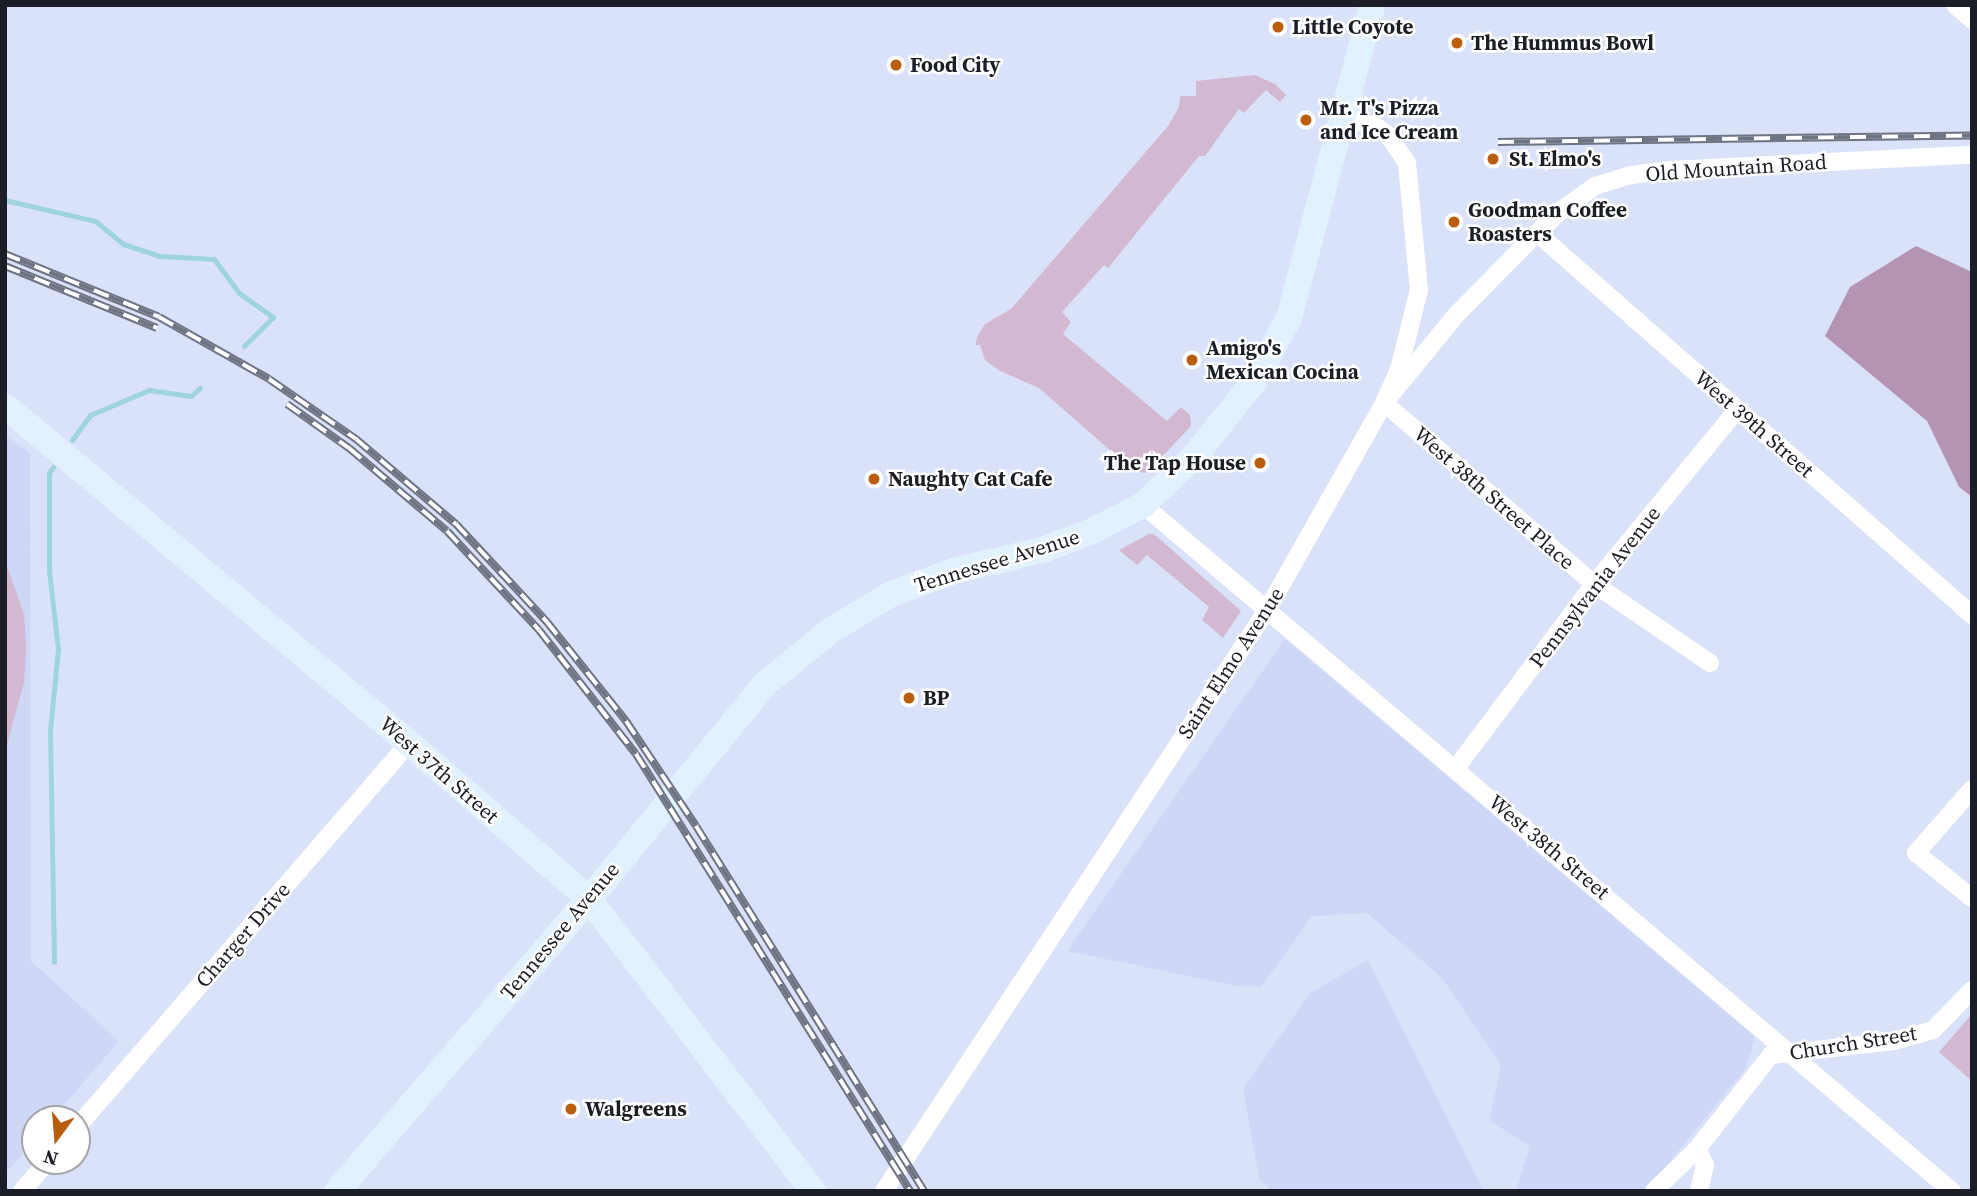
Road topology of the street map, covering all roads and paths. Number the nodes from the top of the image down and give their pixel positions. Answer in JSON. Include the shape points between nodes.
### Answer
{"nodes":[{"id":1,"x":1372,"y":5,"type":"edge"},
{"id":2,"x":1955,"y":5,"type":"edge"},
{"id":3,"x":1972,"y":19,"type":"edge"},
{"id":4,"x":1342,"y":117,"type":"junction"},
{"id":5,"x":1972,"y":155,"type":"edge"},
{"id":6,"x":1537,"y":233,"type":"junction"},
{"id":7,"x":1384,"y":403,"type":"junction"},
{"id":8,"x":5,"y":406,"type":"edge"},
{"id":9,"x":1737,"y":410,"type":"junction"},
{"id":10,"x":1143,"y":505,"type":"junction"},
{"id":11,"x":1594,"y":584,"type":"junction"},
{"id":12,"x":1267,"y":610,"type":"junction"},
{"id":13,"x":1972,"y":615,"type":"edge"},
{"id":14,"x":1710,"y":663,"type":"dead end"},
{"id":15,"x":409,"y":743,"type":"junction"},
{"id":16,"x":1456,"y":768,"type":"junction"},
{"id":17,"x":1972,"y":789,"type":"edge"},
{"id":18,"x":1972,"y":898,"type":"edge"},
{"id":19,"x":589,"y":899,"type":"junction"},
{"id":20,"x":1972,"y":990,"type":"edge"},
{"id":21,"x":1793,"y":1054,"type":"junction"},
{"id":22,"x":91,"y":1111,"type":"edge"},
{"id":23,"x":1697,"y":1149,"type":"junction"},
{"id":24,"x":36,"y":1175,"type":"edge"},
{"id":25,"x":22,"y":1191,"type":"edge"},
{"id":26,"x":337,"y":1191,"type":"edge"},
{"id":27,"x":813,"y":1191,"type":"edge"},
{"id":28,"x":884,"y":1191,"type":"edge"},
{"id":29,"x":1654,"y":1191,"type":"edge"},
{"id":30,"x":1699,"y":1191,"type":"edge"},
{"id":31,"x":1952,"y":1191,"type":"edge"}],
"edges":[{"from":1,"to":4,"type":"main road","name":"Tennessee Avenue"},
{"from":2,"to":3,"type":"street"},
{"from":4,"to":7,"type":"street","name":"Saint Elmo Avenue","via":[[1375,126],[1389,136],[1407,163],[1419,290],[1399,370]]},
{"from":4,"to":10,"type":"main road","name":"Tennessee Avenue","via":[[1287,324],[1255,380],[1198,452]]},
{"from":5,"to":6,"type":"street","name":"Old Mountain Road","via":[[1631,175],[1595,186]]},
{"from":6,"to":7,"type":"street","name":"Old Mountain Road","via":[[1456,315]]},
{"from":6,"to":9,"type":"street","name":"West 39th Street"},
{"from":7,"to":11,"type":"street","name":"West 38th Street Place"},
{"from":7,"to":12,"type":"street","name":"Saint Elmo Avenue"},
{"from":8,"to":15,"type":"main road","name":"West 37th Street"},
{"from":9,"to":11,"type":"street","name":"Pennsylvania Avenue"},
{"from":9,"to":13,"type":"street","name":"West 39th Street"},
{"from":10,"to":12,"type":"street","name":"West 38th Street"},
{"from":10,"to":19,"type":"main road","name":"Tennessee Avenue","via":[[1045,550],[954,571],[891,594],[830,631],[765,684]]},
{"from":11,"to":14,"type":"street","name":"West 38th Street Place"},
{"from":11,"to":16,"type":"street","name":"Pennsylvania Avenue"},
{"from":12,"to":16,"type":"street","name":"West 38th Street"},
{"from":12,"to":28,"type":"street","name":"Saint Elmo Avenue"},
{"from":15,"to":19,"type":"main road","name":"West 37th Street"},
{"from":15,"to":22,"type":"street","name":"Charger Drive"},
{"from":16,"to":21,"type":"street","name":"West 38th Street"},
{"from":17,"to":18,"type":"street","via":[[1916,853]]},
{"from":19,"to":26,"type":"main road","name":"Tennessee Avenue"},
{"from":19,"to":27,"type":"main road","name":"West 37th Street"},
{"from":20,"to":21,"type":"street","name":"Church Street","via":[[1933,1030],[1894,1041]]},
{"from":21,"to":23,"type":"street","name":"Church Street","via":[[1771,1055]]},
{"from":21,"to":31,"type":"street","name":"West 38th Street"},
{"from":23,"to":29,"type":"street","name":"Church Street"},
{"from":23,"to":30,"type":"street","via":[[1705,1165]]},
{"from":24,"to":25,"type":"street"}]}
